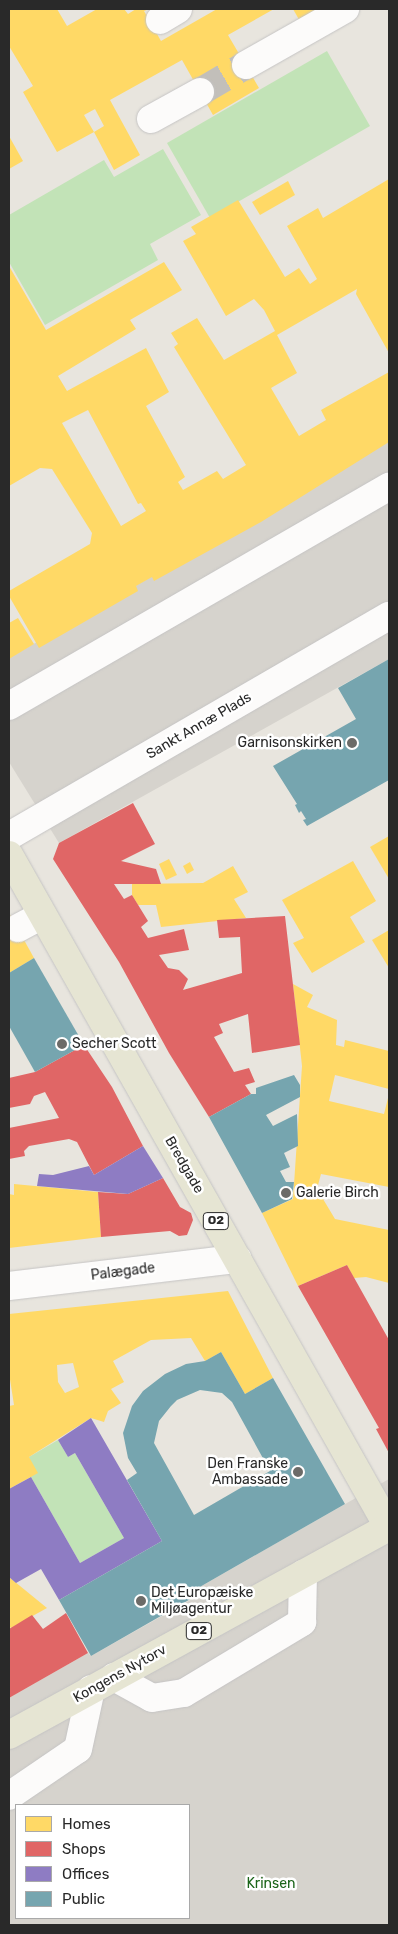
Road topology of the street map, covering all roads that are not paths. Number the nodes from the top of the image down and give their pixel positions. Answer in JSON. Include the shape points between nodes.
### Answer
{"nodes":[{"id":1,"x":345,"y":9,"type":"edge"},
{"id":2,"x":246,"y":65,"type":"tunnel mouth"},
{"id":3,"x":200,"y":92,"type":"tunnel mouth"},
{"id":4,"x":151,"y":119,"type":"dead end"},
{"id":5,"x":389,"y":487,"type":"edge"},
{"id":6,"x":389,"y":616,"type":"edge"},
{"id":7,"x":9,"y":706,"type":"edge"},
{"id":8,"x":9,"y":836,"type":"edge"},
{"id":9,"x":9,"y":855,"type":"edge"},
{"id":10,"x":42,"y":915,"type":"junction"},
{"id":11,"x":18,"y":928,"type":"dead end"},
{"id":12,"x":237,"y":1259,"type":"junction"},
{"id":13,"x":9,"y":1286,"type":"edge"},
{"id":14,"x":389,"y":1527,"type":"edge"},
{"id":15,"x":302,"y":1574,"type":"junction"},
{"id":16,"x":103,"y":1683,"type":"junction"},
{"id":17,"x":9,"y":1735,"type":"edge"},
{"id":18,"x":9,"y":1796,"type":"edge"}],
"edges":[{"from":1,"to":2,"type":"street"},
{"from":3,"to":4,"type":"street"},
{"from":5,"to":7,"type":"street"},
{"from":6,"to":8,"type":"street","name":"Sankt Annæ Plads"},
{"from":9,"to":10,"type":"main road","name":"Bredgade","number":"O2"},
{"from":10,"to":11,"type":"street"},
{"from":10,"to":12,"type":"main road","name":"Bredgade","number":"O2"},
{"from":12,"to":13,"type":"street","name":"Palægade"},
{"from":12,"to":14,"type":"main road","name":"Bredgade","number":"O2"},
{"from":14,"to":15,"type":"main road","name":"Kongens Nytorv","number":"O2"},
{"from":15,"to":16,"type":"main road","name":"Kongens Nytorv","number":"O2"},
{"from":15,"to":16,"type":"street","via":[[302,1622],[184,1693],[152,1698]]},
{"from":16,"to":17,"type":"main road","name":"Kongens Nytorv","number":"O2"},
{"from":16,"to":18,"type":"street","via":[[78,1749]]}]}
